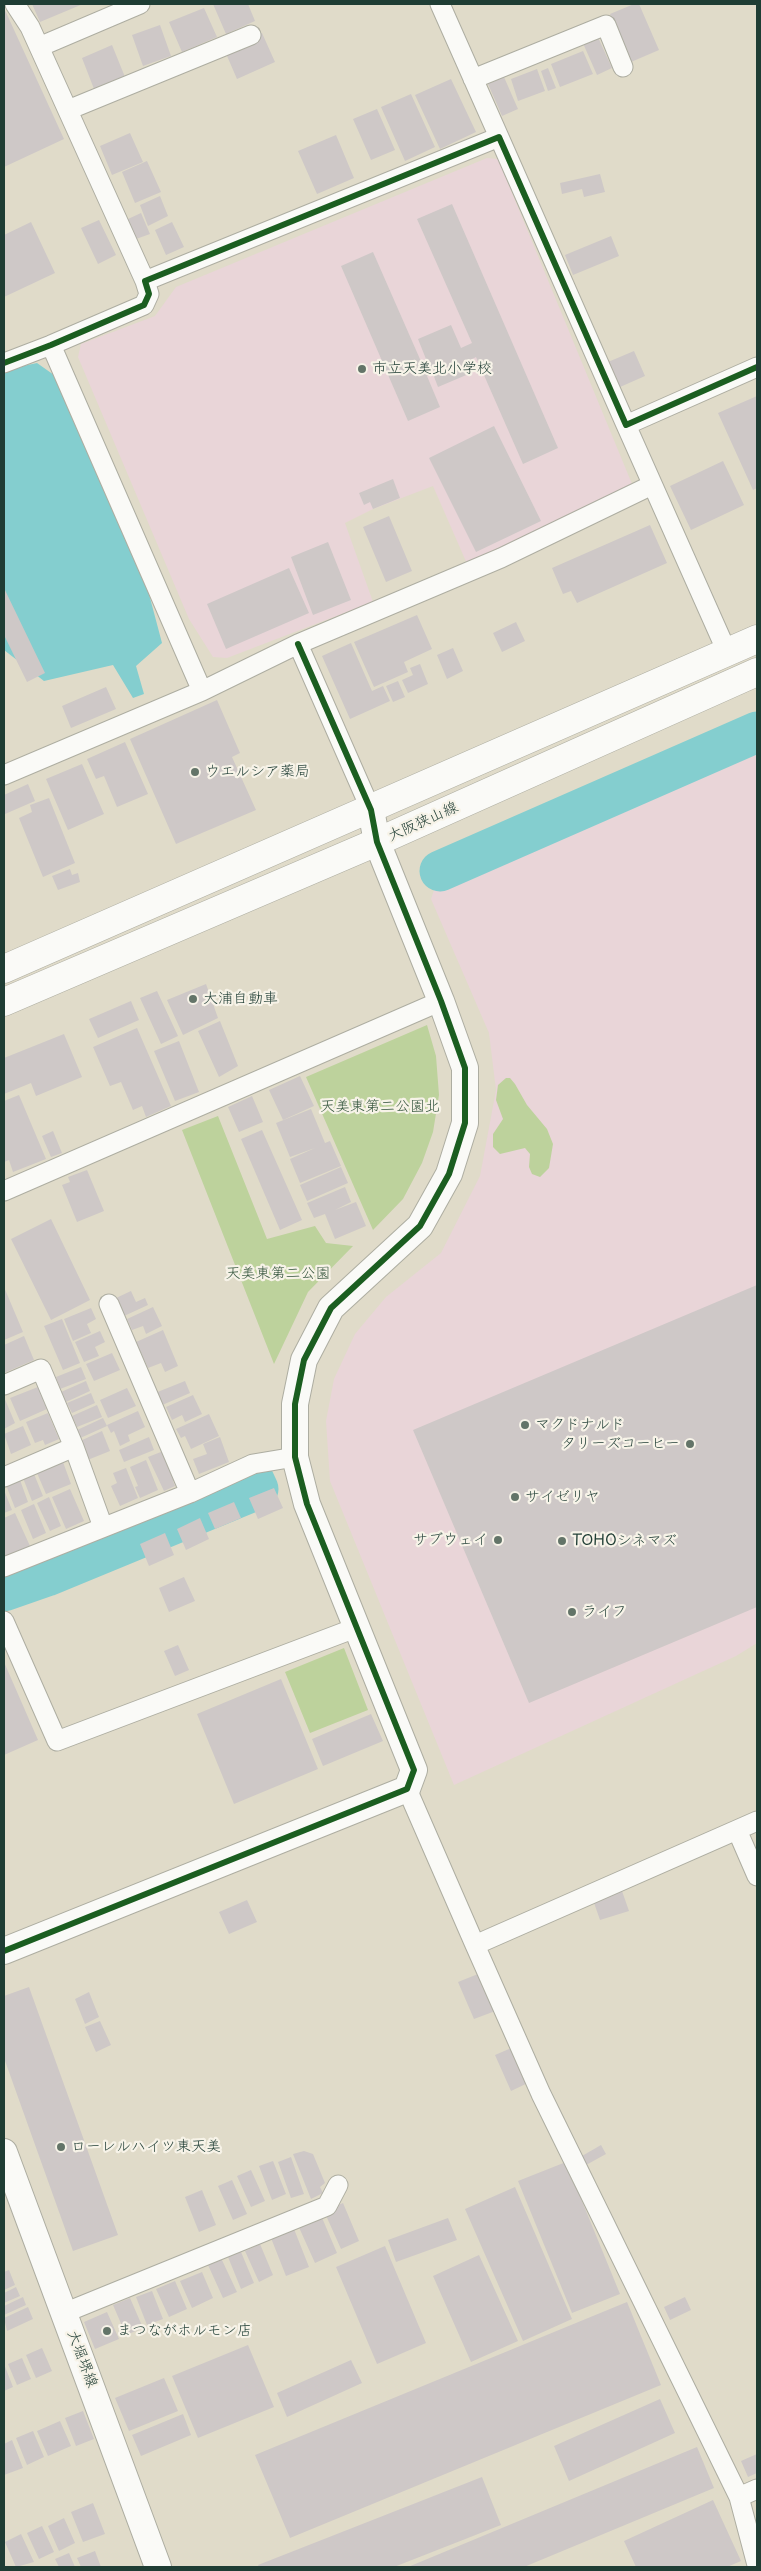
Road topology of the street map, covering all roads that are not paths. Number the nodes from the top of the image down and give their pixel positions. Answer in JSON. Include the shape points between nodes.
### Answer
{"nodes":[{"id":1,"x":15,"y":4,"type":"edge"},
{"id":2,"x":140,"y":4,"type":"edge"},
{"id":3,"x":440,"y":4,"type":"edge"},
{"id":4,"x":251,"y":35,"type":"dead end"},
{"id":5,"x":39,"y":47,"type":"junction"},
{"id":6,"x":623,"y":67,"type":"dead end"},
{"id":7,"x":473,"y":79,"type":"junction"},
{"id":8,"x":68,"y":110,"type":"junction"},
{"id":9,"x":499,"y":137,"type":"junction"},
{"id":10,"x":145,"y":281,"type":"junction"},
{"id":11,"x":51,"y":345,"type":"junction"},
{"id":12,"x":4,"y":363,"type":"edge"},
{"id":13,"x":757,"y":367,"type":"edge"},
{"id":14,"x":626,"y":425,"type":"junction"},
{"id":15,"x":652,"y":486,"type":"junction"},
{"id":16,"x":757,"y":639,"type":"edge"},
{"id":17,"x":298,"y":644,"type":"junction"},
{"id":18,"x":727,"y":652,"type":"junction"},
{"id":19,"x":757,"y":672,"type":"edge"},
{"id":20,"x":202,"y":691,"type":"junction"},
{"id":21,"x":4,"y":775,"type":"edge"},
{"id":22,"x":371,"y":810,"type":"junction"},
{"id":23,"x":378,"y":842,"type":"junction"},
{"id":24,"x":4,"y":969,"type":"edge"},
{"id":25,"x":441,"y":1001,"type":"junction"},
{"id":26,"x":4,"y":1002,"type":"edge"},
{"id":27,"x":4,"y":1192,"type":"edge"},
{"id":28,"x":108,"y":1304,"type":"dead end"},
{"id":29,"x":4,"y":1384,"type":"edge"},
{"id":30,"x":74,"y":1448,"type":"junction"},
{"id":31,"x":295,"y":1456,"type":"junction"},
{"id":32,"x":4,"y":1477,"type":"edge"},
{"id":33,"x":190,"y":1493,"type":"junction"},
{"id":34,"x":103,"y":1526,"type":"junction"},
{"id":35,"x":4,"y":1567,"type":"edge"},
{"id":36,"x":4,"y":1621,"type":"edge"},
{"id":37,"x":358,"y":1627,"type":"junction"},
{"id":38,"x":407,"y":1789,"type":"junction"},
{"id":39,"x":757,"y":1821,"type":"edge"},
{"id":40,"x":737,"y":1830,"type":"junction"},
{"id":41,"x":757,"y":1876,"type":"edge"},
{"id":42,"x":475,"y":1945,"type":"junction"},
{"id":43,"x":4,"y":1951,"type":"edge"},
{"id":44,"x":4,"y":2152,"type":"edge"},
{"id":45,"x":338,"y":2185,"type":"dead end"},
{"id":46,"x":64,"y":2313,"type":"junction"},
{"id":47,"x":757,"y":2489,"type":"edge"},
{"id":48,"x":738,"y":2497,"type":"junction"},
{"id":49,"x":757,"y":2565,"type":"edge"},
{"id":50,"x":158,"y":2567,"type":"edge"}],
"edges":[{"from":1,"to":5,"type":"street"},
{"from":2,"to":5,"type":"street"},
{"from":3,"to":7,"type":"street"},
{"from":4,"to":8,"type":"street"},
{"from":5,"to":8,"type":"street"},
{"from":6,"to":7,"type":"street","via":[[606,25]]},
{"from":7,"to":9,"type":"street"},
{"from":8,"to":10,"type":"street"},
{"from":9,"to":10,"type":"street"},
{"from":9,"to":14,"type":"street"},
{"from":10,"to":11,"type":"street","via":[[149,294],[144,305]]},
{"from":11,"to":12,"type":"street"},
{"from":11,"to":20,"type":"street"},
{"from":13,"to":14,"type":"street"},
{"from":14,"to":15,"type":"street"},
{"from":15,"to":17,"type":"street","via":[[502,558]]},
{"from":15,"to":18,"type":"street"},
{"from":16,"to":18,"type":"main road"},
{"from":17,"to":20,"type":"street"},
{"from":17,"to":22,"type":"street"},
{"from":18,"to":22,"type":"main road"},
{"from":19,"to":23,"type":"main road","name":"大阪狭山線"},
{"from":20,"to":21,"type":"street"},
{"from":22,"to":23,"type":"street"},
{"from":22,"to":24,"type":"main road"},
{"from":23,"to":25,"type":"street"},
{"from":23,"to":26,"type":"main road","name":"大阪狭山線"},
{"from":25,"to":27,"type":"street"},
{"from":25,"to":31,"type":"street","via":[[465,1068],[466,1123],[449,1174],[420,1226],[331,1308],[304,1360],[295,1404]]},
{"from":28,"to":33,"type":"street"},
{"from":29,"to":30,"type":"street","via":[[41,1369]]},
{"from":30,"to":32,"type":"street"},
{"from":30,"to":34,"type":"street"},
{"from":31,"to":33,"type":"street","via":[[253,1464]]},
{"from":31,"to":37,"type":"street","via":[[307,1504]]},
{"from":33,"to":34,"type":"street"},
{"from":34,"to":35,"type":"street"},
{"from":36,"to":37,"type":"street","via":[[56,1741]]},
{"from":37,"to":38,"type":"street","via":[[414,1770]]},
{"from":38,"to":42,"type":"street"},
{"from":38,"to":43,"type":"street"},
{"from":39,"to":40,"type":"street"},
{"from":40,"to":41,"type":"street"},
{"from":40,"to":42,"type":"street"},
{"from":42,"to":48,"type":"street","via":[[541,2094]]},
{"from":44,"to":46,"type":"street","name":"大堀堺線"},
{"from":45,"to":46,"type":"street","via":[[327,2206]]},
{"from":46,"to":50,"type":"street","name":"大堀堺線"},
{"from":47,"to":48,"type":"street"},
{"from":48,"to":49,"type":"street"}]}
